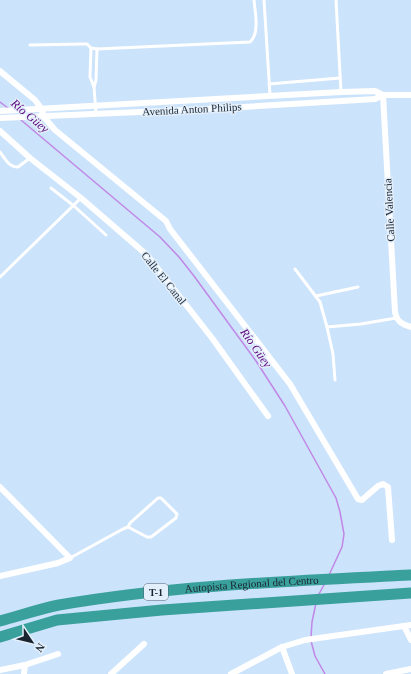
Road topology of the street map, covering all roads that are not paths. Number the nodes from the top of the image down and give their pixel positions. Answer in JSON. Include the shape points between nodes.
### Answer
{"nodes":[{"id":1,"x":254,"y":0,"type":"edge"},
{"id":2,"x":264,"y":0,"type":"edge"},
{"id":3,"x":336,"y":0,"type":"edge"},
{"id":4,"x":30,"y":45,"type":"dead end"},
{"id":5,"x":91,"y":48,"type":"junction"},
{"id":6,"x":97,"y":48,"type":"junction"},
{"id":7,"x":0,"y":71,"type":"edge"},
{"id":8,"x":340,"y":78,"type":"junction"},
{"id":9,"x":269,"y":84,"type":"junction"},
{"id":10,"x":94,"y":87,"type":"junction"},
{"id":11,"x":341,"y":92,"type":"junction"},
{"id":12,"x":383,"y":95,"type":"junction"},
{"id":13,"x":411,"y":95,"type":"edge"},
{"id":14,"x":270,"y":97,"type":"junction"},
{"id":15,"x":95,"y":106,"type":"junction"},
{"id":16,"x":41,"y":108,"type":"junction"},
{"id":17,"x":0,"y":111,"type":"edge"},
{"id":18,"x":96,"y":114,"type":"junction"},
{"id":19,"x":44,"y":117,"type":"junction"},
{"id":20,"x":0,"y":118,"type":"edge"},
{"id":21,"x":0,"y":131,"type":"edge"},
{"id":22,"x":0,"y":152,"type":"edge"},
{"id":23,"x":30,"y":158,"type":"junction"},
{"id":24,"x":51,"y":188,"type":"dead end"},
{"id":25,"x":81,"y":198,"type":"junction"},
{"id":26,"x":74,"y":206,"type":"junction"},
{"id":27,"x":106,"y":236,"type":"dead end"},
{"id":28,"x":295,"y":269,"type":"dead end"},
{"id":29,"x":0,"y":277,"type":"edge"},
{"id":30,"x":358,"y":287,"type":"dead end"},
{"id":31,"x":316,"y":296,"type":"junction"},
{"id":32,"x":398,"y":320,"type":"junction"},
{"id":33,"x":327,"y":327,"type":"junction"},
{"id":34,"x":411,"y":327,"type":"edge"},
{"id":35,"x":335,"y":380,"type":"dead end"},
{"id":36,"x":268,"y":416,"type":"dead end"},
{"id":37,"x":0,"y":487,"type":"edge"},
{"id":38,"x":128,"y":527,"type":"junction"},
{"id":39,"x":392,"y":540,"type":"dead end"},
{"id":40,"x":70,"y":558,"type":"junction"},
{"id":41,"x":411,"y":574,"type":"edge"},
{"id":42,"x":0,"y":576,"type":"edge"},
{"id":43,"x":411,"y":593,"type":"edge"},
{"id":44,"x":0,"y":621,"type":"edge"},
{"id":45,"x":408,"y":625,"type":"edge"},
{"id":46,"x":0,"y":637,"type":"edge"},
{"id":47,"x":411,"y":640,"type":"edge"},
{"id":48,"x":144,"y":644,"type":"dead end"},
{"id":49,"x":282,"y":647,"type":"junction"},
{"id":50,"x":58,"y":654,"type":"dead end"},
{"id":51,"x":25,"y":665,"type":"junction"},
{"id":52,"x":411,"y":669,"type":"edge"},
{"id":53,"x":0,"y":670,"type":"edge"},
{"id":54,"x":24,"y":674,"type":"edge"},
{"id":55,"x":111,"y":674,"type":"edge"},
{"id":56,"x":230,"y":674,"type":"edge"},
{"id":57,"x":292,"y":674,"type":"edge"},
{"id":58,"x":386,"y":674,"type":"edge"}],
"edges":[{"from":1,"to":6,"type":"lane","via":[[256,32],[250,42]]},
{"from":2,"to":9,"type":"lane"},
{"from":3,"to":8,"type":"lane"},
{"from":4,"to":5,"type":"lane","via":[[87,44]]},
{"from":5,"to":6,"type":"lane"},
{"from":5,"to":10,"type":"lane","via":[[90,77]]},
{"from":6,"to":10,"type":"lane"},
{"from":7,"to":16,"type":"street"},
{"from":8,"to":9,"type":"lane"},
{"from":8,"to":11,"type":"lane"},
{"from":9,"to":14,"type":"lane"},
{"from":10,"to":15,"type":"lane"},
{"from":11,"to":12,"type":"street","name":"Avenida Anton Philips","via":[[374,91]]},
{"from":11,"to":14,"type":"street","name":"Avenida Anton Philips"},
{"from":12,"to":13,"type":"street","name":"Avenida Anton Philips"},
{"from":12,"to":18,"type":"street","name":"Avenida Anton Philips","via":[[367,100]]},
{"from":12,"to":32,"type":"street","name":"Calle Valencia"},
{"from":14,"to":15,"type":"street","name":"Avenida Anton Philips"},
{"from":15,"to":16,"type":"street","name":"Avenida Anton Philips"},
{"from":15,"to":18,"type":"lane"},
{"from":16,"to":17,"type":"street","name":"Avenida Anton Philips"},
{"from":16,"to":19,"type":"street"},
{"from":18,"to":19,"type":"street","name":"Avenida Anton Philips"},
{"from":19,"to":20,"type":"street","name":"Avenida Anton Philips"},
{"from":19,"to":39,"type":"street","via":[[55,130],[166,221],[290,384],[358,499],[362,500],[378,486],[383,484],[388,487]]},
{"from":21,"to":23,"type":"street","name":"Calle El Canal"},
{"from":22,"to":23,"type":"lane","via":[[16,168]]},
{"from":23,"to":25,"type":"street","name":"Calle El Canal"},
{"from":24,"to":26,"type":"lane"},
{"from":25,"to":26,"type":"lane"},
{"from":25,"to":36,"type":"street","name":"Calle El Canal","via":[[147,255],[212,338]]},
{"from":26,"to":27,"type":"lane"},
{"from":26,"to":29,"type":"lane"},
{"from":28,"to":31,"type":"lane"},
{"from":30,"to":31,"type":"lane"},
{"from":31,"to":33,"type":"lane"},
{"from":32,"to":33,"type":"lane"},
{"from":32,"to":34,"type":"street"},
{"from":33,"to":35,"type":"lane"},
{"from":37,"to":40,"type":"street"},
{"from":38,"to":38,"type":"lane","via":[[158,498],[177,514],[176,518],[151,537]]},
{"from":38,"to":40,"type":"lane"},
{"from":40,"to":42,"type":"street"},
{"from":41,"to":44,"type":"highway","name":"Autopista Regional del Centro","number":"T-1","via":[[160,591],[57,606]]},
{"from":43,"to":46,"type":"highway","name":"Autopista Regional del Centro","number":"T-1","via":[[57,620]]},
{"from":45,"to":47,"type":"street"},
{"from":45,"to":49,"type":"street","via":[[305,640]]},
{"from":48,"to":55,"type":"street"},
{"from":49,"to":56,"type":"street"},
{"from":49,"to":57,"type":"street"},
{"from":50,"to":51,"type":"street"},
{"from":51,"to":53,"type":"street"},
{"from":51,"to":54,"type":"street"},
{"from":52,"to":58,"type":"street"}]}
